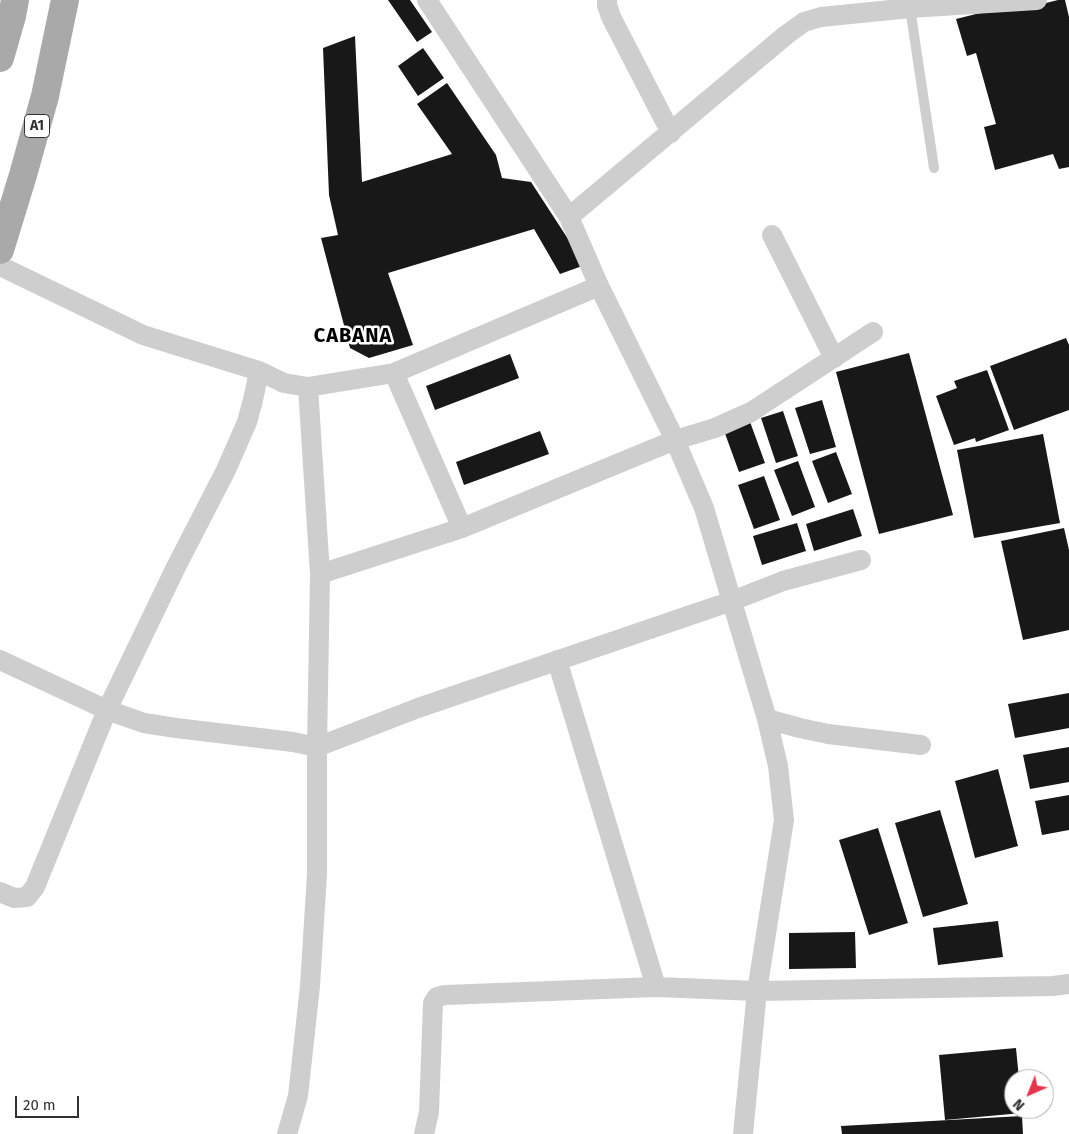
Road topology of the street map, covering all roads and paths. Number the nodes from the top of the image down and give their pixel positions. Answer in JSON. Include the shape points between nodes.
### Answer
{"nodes":[{"id":1,"x":15,"y":0,"type":"edge"},
{"id":2,"x":65,"y":0,"type":"edge"},
{"id":3,"x":427,"y":0,"type":"edge"},
{"id":4,"x":607,"y":0,"type":"edge"},
{"id":5,"x":1038,"y":0,"type":"edge"},
{"id":6,"x":910,"y":4,"type":"edge"},
{"id":7,"x":0,"y":58,"type":"edge"},
{"id":8,"x":671,"y":133,"type":"junction"},
{"id":9,"x":934,"y":168,"type":"dead end"},
{"id":10,"x":569,"y":217,"type":"junction"},
{"id":11,"x":772,"y":235,"type":"dead end"},
{"id":12,"x":0,"y":250,"type":"edge"},
{"id":13,"x":0,"y":266,"type":"edge"},
{"id":14,"x":599,"y":286,"type":"junction"},
{"id":15,"x":873,"y":332,"type":"dead end"},
{"id":16,"x":834,"y":358,"type":"junction"},
{"id":17,"x":259,"y":371,"type":"junction"},
{"id":18,"x":394,"y":373,"type":"junction"},
{"id":19,"x":308,"y":387,"type":"junction"},
{"id":20,"x":675,"y":440,"type":"junction"},
{"id":21,"x":462,"y":528,"type":"junction"},
{"id":22,"x":861,"y":560,"type":"dead end"},
{"id":23,"x":320,"y":574,"type":"junction"},
{"id":24,"x":732,"y":601,"type":"junction"},
{"id":25,"x":0,"y":660,"type":"edge"},
{"id":26,"x":558,"y":660,"type":"junction"},
{"id":27,"x":107,"y":710,"type":"junction"},
{"id":28,"x":767,"y":719,"type":"junction"},
{"id":29,"x":921,"y":744,"type":"dead end"},
{"id":30,"x":317,"y":747,"type":"junction"},
{"id":31,"x":0,"y":892,"type":"edge"},
{"id":32,"x":1069,"y":984,"type":"edge"},
{"id":33,"x":656,"y":987,"type":"junction"},
{"id":34,"x":757,"y":991,"type":"junction"},
{"id":35,"x":288,"y":1134,"type":"edge"},
{"id":36,"x":424,"y":1134,"type":"edge"},
{"id":37,"x":743,"y":1134,"type":"edge"}],
"edges":[{"from":1,"to":7,"type":"main road"},
{"from":2,"to":12,"type":"main road","number":"A1","via":[[45,96]]},
{"from":3,"to":10,"type":"street"},
{"from":4,"to":8,"type":"street","via":[[610,18]]},
{"from":5,"to":6,"type":"street"},
{"from":6,"to":8,"type":"street","via":[[804,22]]},
{"from":6,"to":9,"type":"lane"},
{"from":8,"to":10,"type":"street"},
{"from":10,"to":14,"type":"street"},
{"from":11,"to":16,"type":"street"},
{"from":13,"to":17,"type":"street","via":[[143,335]]},
{"from":14,"to":18,"type":"street"},
{"from":14,"to":20,"type":"street"},
{"from":15,"to":16,"type":"street"},
{"from":16,"to":20,"type":"street","via":[[751,412],[715,428]]},
{"from":17,"to":19,"type":"street","via":[[284,383]]},
{"from":17,"to":27,"type":"street","via":[[247,422],[226,470]]},
{"from":18,"to":19,"type":"street"},
{"from":18,"to":21,"type":"street"},
{"from":19,"to":23,"type":"street"},
{"from":20,"to":21,"type":"street"},
{"from":20,"to":24,"type":"street","via":[[704,508]]},
{"from":21,"to":23,"type":"street"},
{"from":22,"to":24,"type":"street","via":[[783,581]]},
{"from":23,"to":30,"type":"street"},
{"from":24,"to":26,"type":"street"},
{"from":24,"to":28,"type":"street"},
{"from":25,"to":27,"type":"street"},
{"from":26,"to":30,"type":"street"},
{"from":26,"to":33,"type":"street"},
{"from":27,"to":30,"type":"street","via":[[144,723]]},
{"from":27,"to":31,"type":"street","via":[[35,888],[27,897],[14,898]]},
{"from":28,"to":29,"type":"street","via":[[828,734]]},
{"from":28,"to":34,"type":"street","via":[[778,766],[784,820]]},
{"from":30,"to":35,"type":"street","via":[[317,874],[310,986],[298,1096]]},
{"from":32,"to":34,"type":"street"},
{"from":33,"to":34,"type":"street"},
{"from":33,"to":36,"type":"street","via":[[437,997],[433,1004],[429,1112]]},
{"from":34,"to":37,"type":"street"}]}
